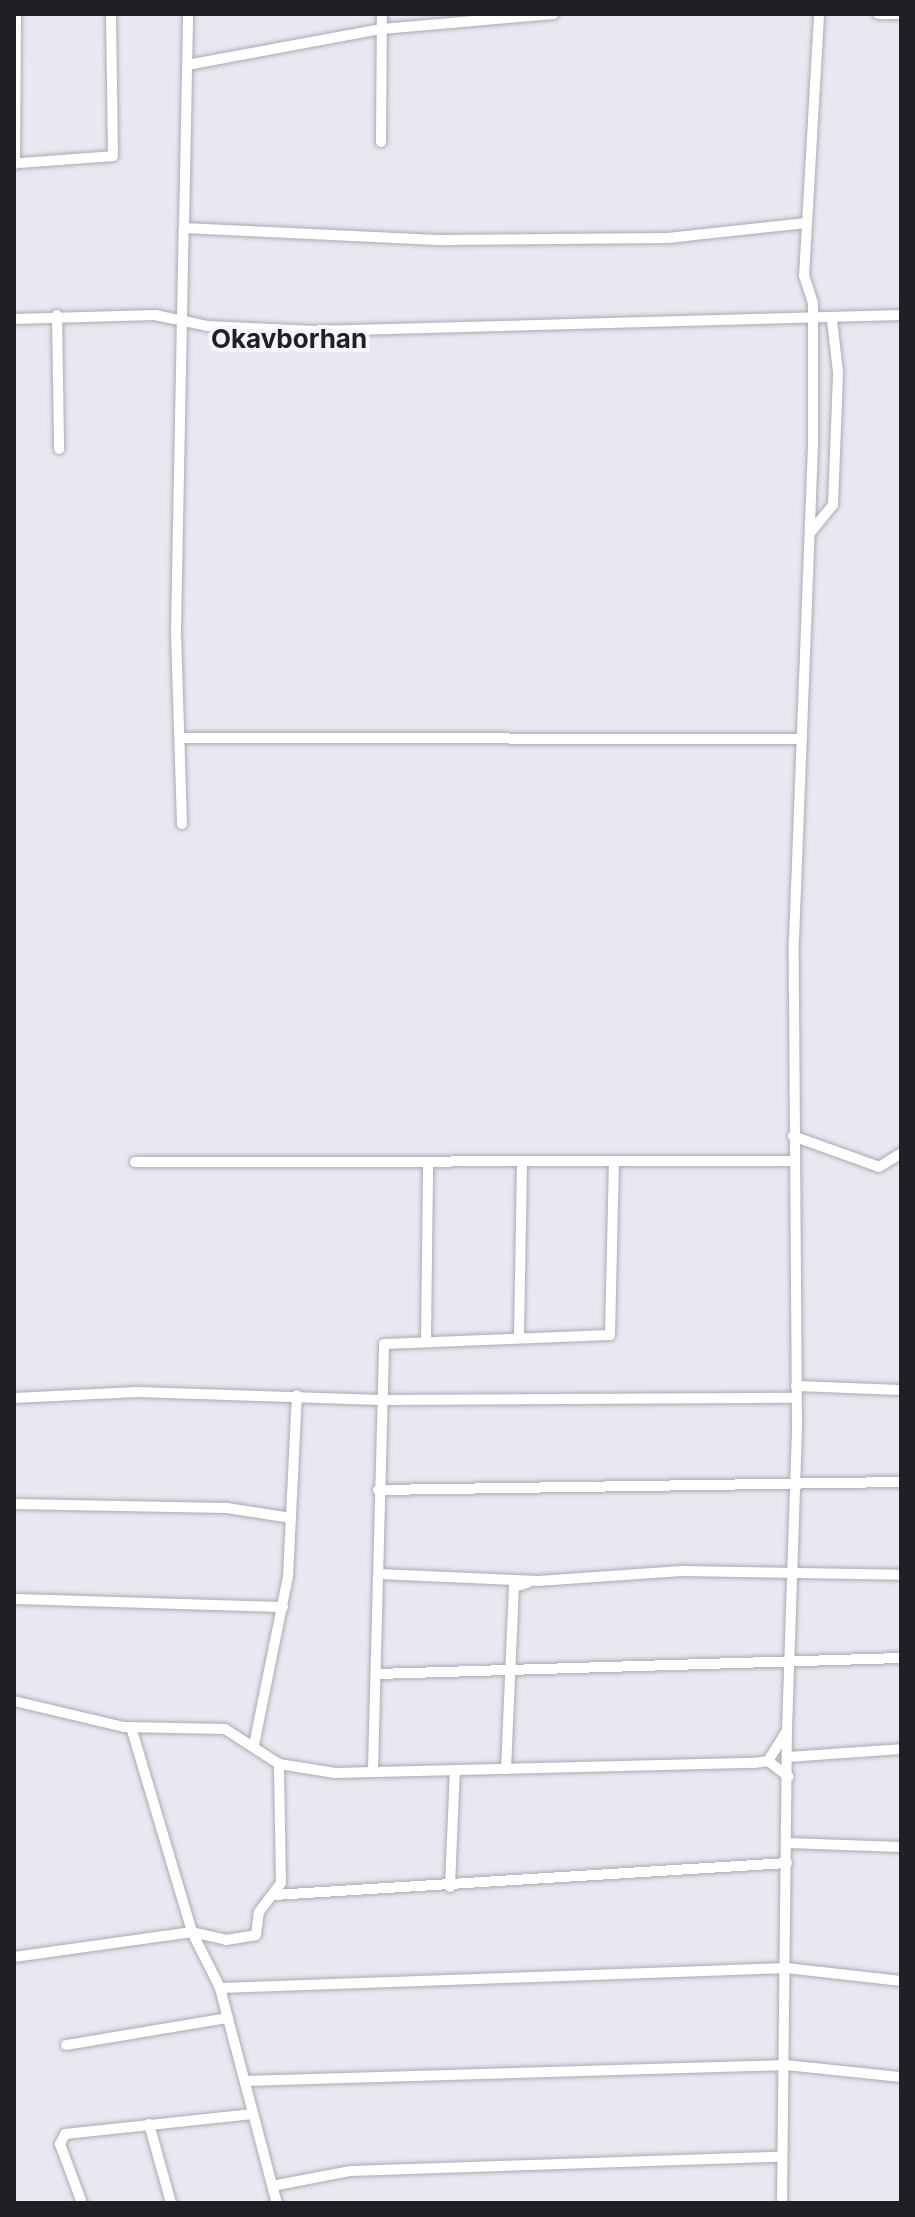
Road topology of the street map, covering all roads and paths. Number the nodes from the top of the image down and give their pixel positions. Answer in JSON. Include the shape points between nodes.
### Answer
{"nodes":[{"id":1,"x":16,"y":14,"type":"edge"},
{"id":2,"x":111,"y":14,"type":"edge"},
{"id":3,"x":188,"y":14,"type":"edge"},
{"id":4,"x":382,"y":14,"type":"edge"},
{"id":5,"x":553,"y":14,"type":"edge"},
{"id":6,"x":819,"y":14,"type":"edge"},
{"id":7,"x":878,"y":14,"type":"edge"},
{"id":8,"x":901,"y":14,"type":"edge"},
{"id":9,"x":382,"y":29,"type":"junction"},
{"id":10,"x":187,"y":65,"type":"junction"},
{"id":11,"x":381,"y":142,"type":"dead end"},
{"id":12,"x":17,"y":164,"type":"edge"},
{"id":13,"x":806,"y":223,"type":"junction"},
{"id":14,"x":184,"y":228,"type":"junction"},
{"id":15,"x":57,"y":315,"type":"junction"},
{"id":16,"x":901,"y":315,"type":"edge"},
{"id":17,"x":14,"y":319,"type":"edge"},
{"id":18,"x":814,"y":319,"type":"junction"},
{"id":19,"x":832,"y":320,"type":"junction"},
{"id":20,"x":186,"y":324,"type":"junction"},
{"id":21,"x":59,"y":449,"type":"dead end"},
{"id":22,"x":810,"y":533,"type":"junction"},
{"id":23,"x":183,"y":738,"type":"junction"},
{"id":24,"x":802,"y":739,"type":"junction"},
{"id":25,"x":182,"y":824,"type":"dead end"},
{"id":26,"x":793,"y":1136,"type":"junction"},
{"id":27,"x":901,"y":1153,"type":"edge"},
{"id":28,"x":791,"y":1161,"type":"junction"},
{"id":29,"x":135,"y":1162,"type":"dead end"},
{"id":30,"x":428,"y":1162,"type":"junction"},
{"id":31,"x":522,"y":1162,"type":"junction"},
{"id":32,"x":614,"y":1162,"type":"junction"},
{"id":33,"x":519,"y":1336,"type":"junction"},
{"id":34,"x":426,"y":1338,"type":"junction"},
{"id":35,"x":901,"y":1390,"type":"edge"},
{"id":36,"x":796,"y":1392,"type":"junction"},
{"id":37,"x":297,"y":1395,"type":"junction"},
{"id":38,"x":14,"y":1398,"type":"edge"},
{"id":39,"x":381,"y":1400,"type":"junction"},
{"id":40,"x":794,"y":1481,"type":"junction"},
{"id":41,"x":901,"y":1482,"type":"edge"},
{"id":42,"x":378,"y":1490,"type":"junction"},
{"id":43,"x":14,"y":1504,"type":"edge"},
{"id":44,"x":291,"y":1518,"type":"junction"},
{"id":45,"x":379,"y":1574,"type":"junction"},
{"id":46,"x":790,"y":1574,"type":"junction"},
{"id":47,"x":901,"y":1575,"type":"edge"},
{"id":48,"x":663,"y":1576,"type":"dead end"},
{"id":49,"x":14,"y":1599,"type":"edge"},
{"id":50,"x":283,"y":1607,"type":"junction"},
{"id":51,"x":792,"y":1658,"type":"junction"},
{"id":52,"x":901,"y":1658,"type":"edge"},
{"id":53,"x":515,"y":1670,"type":"junction"},
{"id":54,"x":377,"y":1674,"type":"junction"},
{"id":55,"x":14,"y":1701,"type":"edge"},
{"id":56,"x":131,"y":1727,"type":"junction"},
{"id":57,"x":787,"y":1730,"type":"junction"},
{"id":58,"x":254,"y":1745,"type":"junction"},
{"id":59,"x":901,"y":1749,"type":"edge"},
{"id":60,"x":788,"y":1757,"type":"junction"},
{"id":61,"x":768,"y":1761,"type":"junction"},
{"id":62,"x":279,"y":1764,"type":"junction"},
{"id":63,"x":373,"y":1769,"type":"junction"},
{"id":64,"x":506,"y":1769,"type":"junction"},
{"id":65,"x":455,"y":1770,"type":"junction"},
{"id":66,"x":789,"y":1777,"type":"junction"},
{"id":67,"x":788,"y":1843,"type":"junction"},
{"id":68,"x":901,"y":1847,"type":"edge"},
{"id":69,"x":787,"y":1863,"type":"junction"},
{"id":70,"x":450,"y":1887,"type":"junction"},
{"id":71,"x":274,"y":1895,"type":"junction"},
{"id":72,"x":192,"y":1932,"type":"junction"},
{"id":73,"x":14,"y":1957,"type":"edge"},
{"id":74,"x":786,"y":1968,"type":"junction"},
{"id":75,"x":901,"y":1981,"type":"edge"},
{"id":76,"x":220,"y":1988,"type":"junction"},
{"id":77,"x":228,"y":2018,"type":"junction"},
{"id":78,"x":66,"y":2045,"type":"dead end"},
{"id":79,"x":786,"y":2065,"type":"junction"},
{"id":80,"x":901,"y":2077,"type":"edge"},
{"id":81,"x":245,"y":2081,"type":"junction"},
{"id":82,"x":253,"y":2114,"type":"junction"},
{"id":83,"x":149,"y":2124,"type":"junction"},
{"id":84,"x":782,"y":2157,"type":"junction"},
{"id":85,"x":272,"y":2186,"type":"junction"},
{"id":86,"x":82,"y":2203,"type":"edge"},
{"id":87,"x":171,"y":2203,"type":"edge"},
{"id":88,"x":277,"y":2203,"type":"edge"},
{"id":89,"x":782,"y":2203,"type":"edge"}],
"edges":[{"from":1,"to":12,"type":"street"},
{"from":2,"to":12,"type":"street","via":[[113,156]]},
{"from":3,"to":10,"type":"street"},
{"from":4,"to":9,"type":"street"},
{"from":5,"to":9,"type":"street"},
{"from":6,"to":13,"type":"street"},
{"from":7,"to":8,"type":"street"},
{"from":9,"to":10,"type":"street"},
{"from":9,"to":11,"type":"street"},
{"from":10,"to":14,"type":"street"},
{"from":13,"to":14,"type":"street","via":[[668,238],[443,240]]},
{"from":13,"to":18,"type":"street","via":[[804,276]]},
{"from":14,"to":20,"type":"street"},
{"from":15,"to":17,"type":"street"},
{"from":15,"to":20,"type":"street","via":[[155,315]]},
{"from":15,"to":21,"type":"street"},
{"from":16,"to":19,"type":"street"},
{"from":18,"to":19,"type":"street"},
{"from":18,"to":20,"type":"street","via":[[315,331]]},
{"from":18,"to":22,"type":"street"},
{"from":19,"to":22,"type":"street","via":[[838,372],[833,505]]},
{"from":20,"to":23,"type":"street","via":[[176,629]]},
{"from":22,"to":24,"type":"street"},
{"from":23,"to":24,"type":"street"},
{"from":23,"to":25,"type":"street"},
{"from":24,"to":26,"type":"street"},
{"from":26,"to":27,"type":"street","via":[[879,1167]]},
{"from":26,"to":28,"type":"street"},
{"from":28,"to":32,"type":"street"},
{"from":28,"to":36,"type":"street"},
{"from":29,"to":30,"type":"street"},
{"from":30,"to":31,"type":"street"},
{"from":30,"to":34,"type":"street"},
{"from":31,"to":32,"type":"street"},
{"from":31,"to":33,"type":"street"},
{"from":32,"to":33,"type":"street","via":[[610,1335]]},
{"from":33,"to":34,"type":"street"},
{"from":34,"to":39,"type":"street","via":[[384,1344]]},
{"from":35,"to":36,"type":"street"},
{"from":36,"to":39,"type":"street"},
{"from":36,"to":40,"type":"street"},
{"from":37,"to":38,"type":"street"},
{"from":37,"to":39,"type":"street"},
{"from":37,"to":44,"type":"street"},
{"from":39,"to":42,"type":"street"},
{"from":40,"to":41,"type":"street"},
{"from":40,"to":42,"type":"street"},
{"from":40,"to":46,"type":"street"},
{"from":42,"to":45,"type":"street"},
{"from":43,"to":44,"type":"street","via":[[227,1508]]},
{"from":44,"to":50,"type":"street"},
{"from":45,"to":46,"type":"street","via":[[538,1581],[682,1571]]},
{"from":45,"to":54,"type":"street"},
{"from":46,"to":47,"type":"street"},
{"from":46,"to":51,"type":"street"},
{"from":48,"to":53,"type":"street","via":[[514,1587]]},
{"from":49,"to":50,"type":"street"},
{"from":50,"to":58,"type":"street"},
{"from":51,"to":52,"type":"street"},
{"from":51,"to":53,"type":"street"},
{"from":51,"to":57,"type":"street"},
{"from":53,"to":54,"type":"street"},
{"from":53,"to":64,"type":"street"},
{"from":54,"to":63,"type":"street"},
{"from":55,"to":56,"type":"street"},
{"from":56,"to":58,"type":"street","via":[[225,1729]]},
{"from":56,"to":72,"type":"street"},
{"from":57,"to":60,"type":"street"},
{"from":57,"to":61,"type":"street"},
{"from":58,"to":62,"type":"street"},
{"from":59,"to":60,"type":"street"},
{"from":60,"to":66,"type":"street"},
{"from":61,"to":64,"type":"street"},
{"from":61,"to":66,"type":"street"},
{"from":62,"to":63,"type":"street","via":[[335,1773]]},
{"from":62,"to":71,"type":"street","via":[[281,1883]]},
{"from":63,"to":65,"type":"street"},
{"from":64,"to":65,"type":"street"},
{"from":65,"to":70,"type":"street"},
{"from":66,"to":67,"type":"street"},
{"from":67,"to":68,"type":"street"},
{"from":67,"to":69,"type":"street"},
{"from":69,"to":70,"type":"street"},
{"from":69,"to":74,"type":"street"},
{"from":70,"to":71,"type":"street"},
{"from":71,"to":72,"type":"street","via":[[259,1912],[256,1935],[226,1940]]},
{"from":72,"to":73,"type":"street"},
{"from":72,"to":76,"type":"street"},
{"from":74,"to":75,"type":"street"},
{"from":74,"to":76,"type":"street"},
{"from":74,"to":79,"type":"street"},
{"from":76,"to":77,"type":"street"},
{"from":77,"to":78,"type":"street"},
{"from":77,"to":81,"type":"street"},
{"from":79,"to":80,"type":"street"},
{"from":79,"to":81,"type":"street"},
{"from":79,"to":84,"type":"street"},
{"from":81,"to":82,"type":"street"},
{"from":82,"to":83,"type":"street"},
{"from":82,"to":85,"type":"street"},
{"from":83,"to":86,"type":"street","via":[[65,2134],[60,2144]]},
{"from":83,"to":87,"type":"street"},
{"from":84,"to":85,"type":"street","via":[[350,2171]]},
{"from":84,"to":89,"type":"street"},
{"from":85,"to":88,"type":"street"}]}
